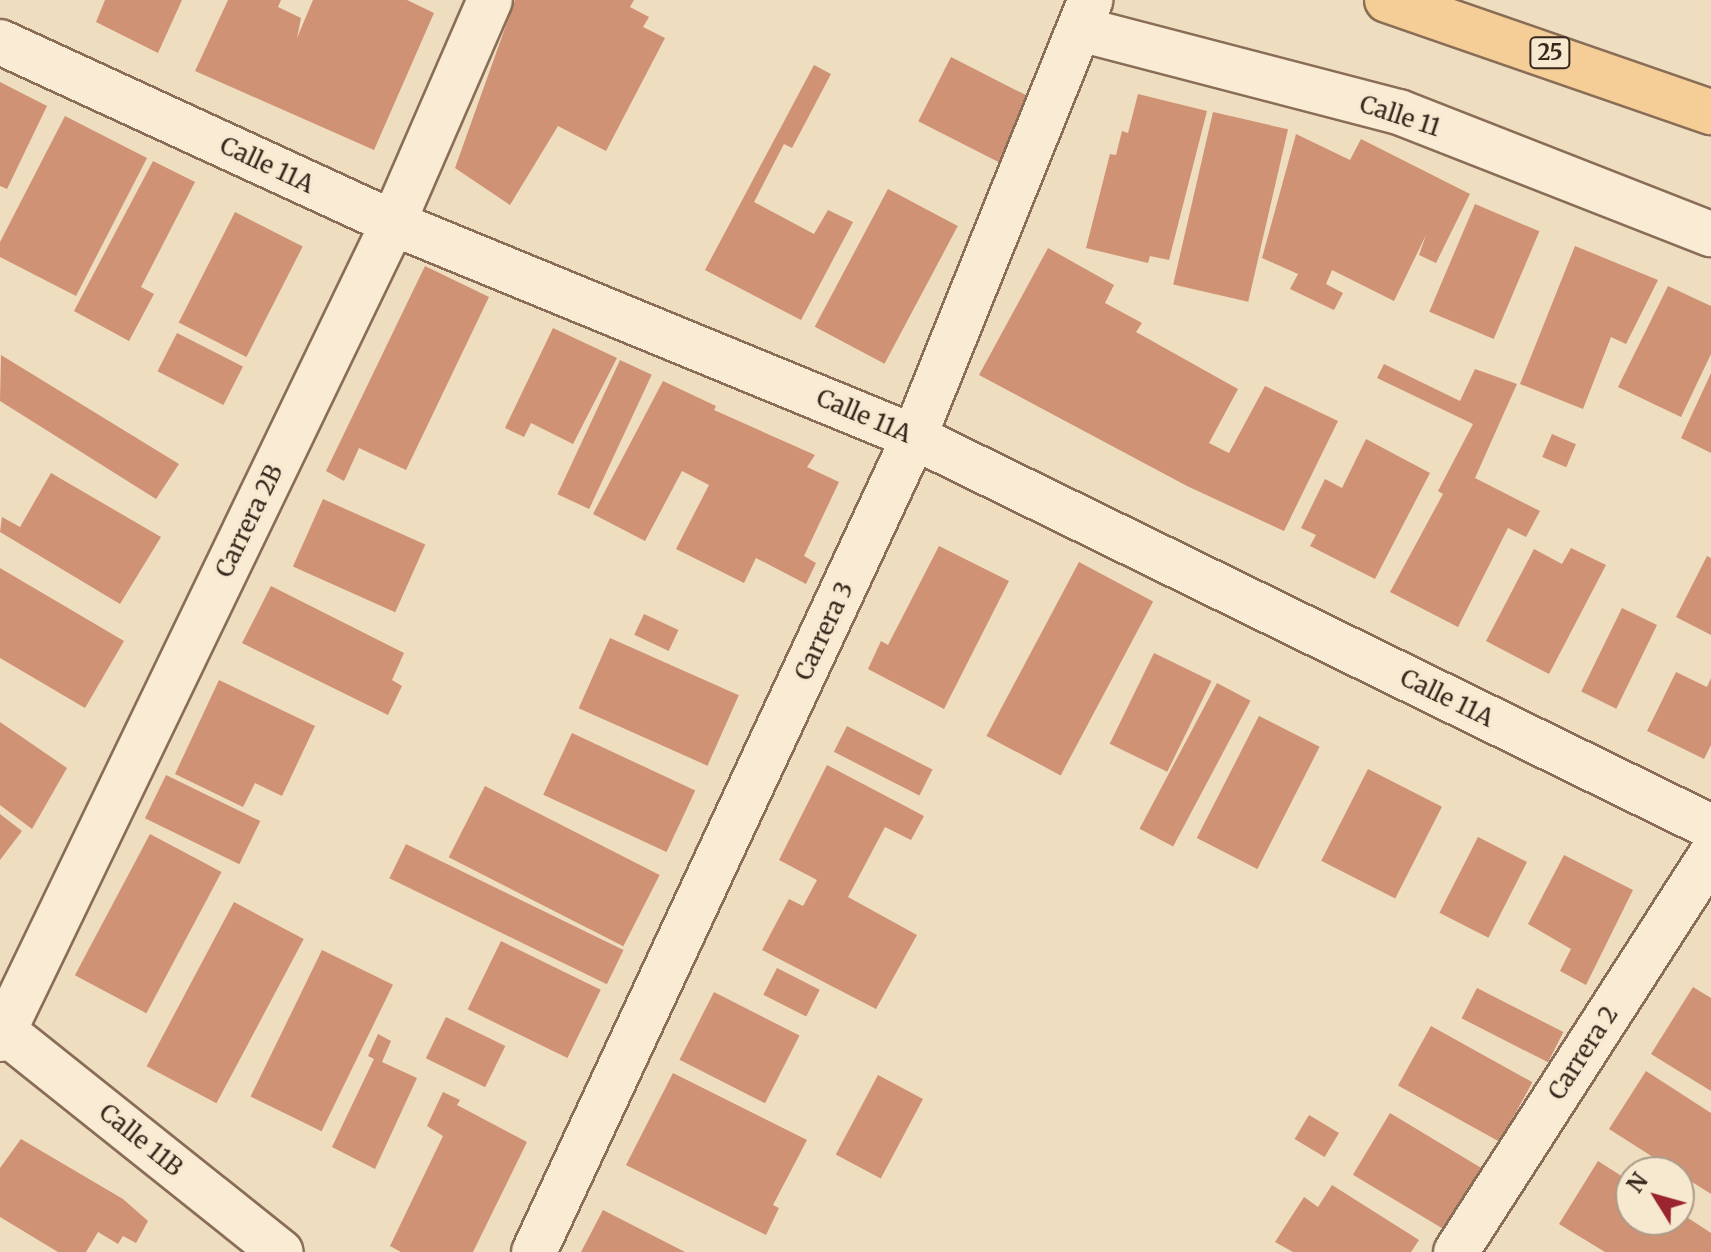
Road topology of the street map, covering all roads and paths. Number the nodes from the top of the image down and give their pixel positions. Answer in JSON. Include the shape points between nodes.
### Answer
{"nodes":[{"id":1,"x":490,"y":0,"type":"edge"},
{"id":2,"x":1387,"y":0,"type":"edge"},
{"id":3,"x":1086,"y":14,"type":"edge"},
{"id":4,"x":0,"y":42,"type":"edge"},
{"id":5,"x":1711,"y":112,"type":"edge"},
{"id":6,"x":393,"y":223,"type":"junction"},
{"id":7,"x":1711,"y":234,"type":"edge"},
{"id":8,"x":914,"y":437,"type":"junction"},
{"id":9,"x":1711,"y":827,"type":"edge"},
{"id":10,"x":1711,"y":855,"type":"edge"},
{"id":11,"x":1,"y":1032,"type":"edge"},
{"id":12,"x":281,"y":1252,"type":"edge"},
{"id":13,"x":534,"y":1252,"type":"edge"},
{"id":14,"x":1456,"y":1252,"type":"edge"}],
"edges":[{"from":1,"to":6,"type":"street","name":"Carrera 2B"},
{"from":2,"to":5,"type":"main road","number":"25"},
{"from":3,"to":7,"type":"street","name":"Calle 11","via":[[1399,112]]},
{"from":3,"to":8,"type":"street","name":"Carrera 3"},
{"from":4,"to":6,"type":"street","name":"Calle 11A"},
{"from":6,"to":8,"type":"street","name":"Calle 11A"},
{"from":6,"to":11,"type":"street","name":"Carrera 2B"},
{"from":8,"to":9,"type":"street","name":"Calle 11A"},
{"from":8,"to":13,"type":"street","name":"Carrera 3"},
{"from":10,"to":14,"type":"street","name":"Carrera 2"},
{"from":11,"to":12,"type":"street","name":"Calle 11B"}]}
